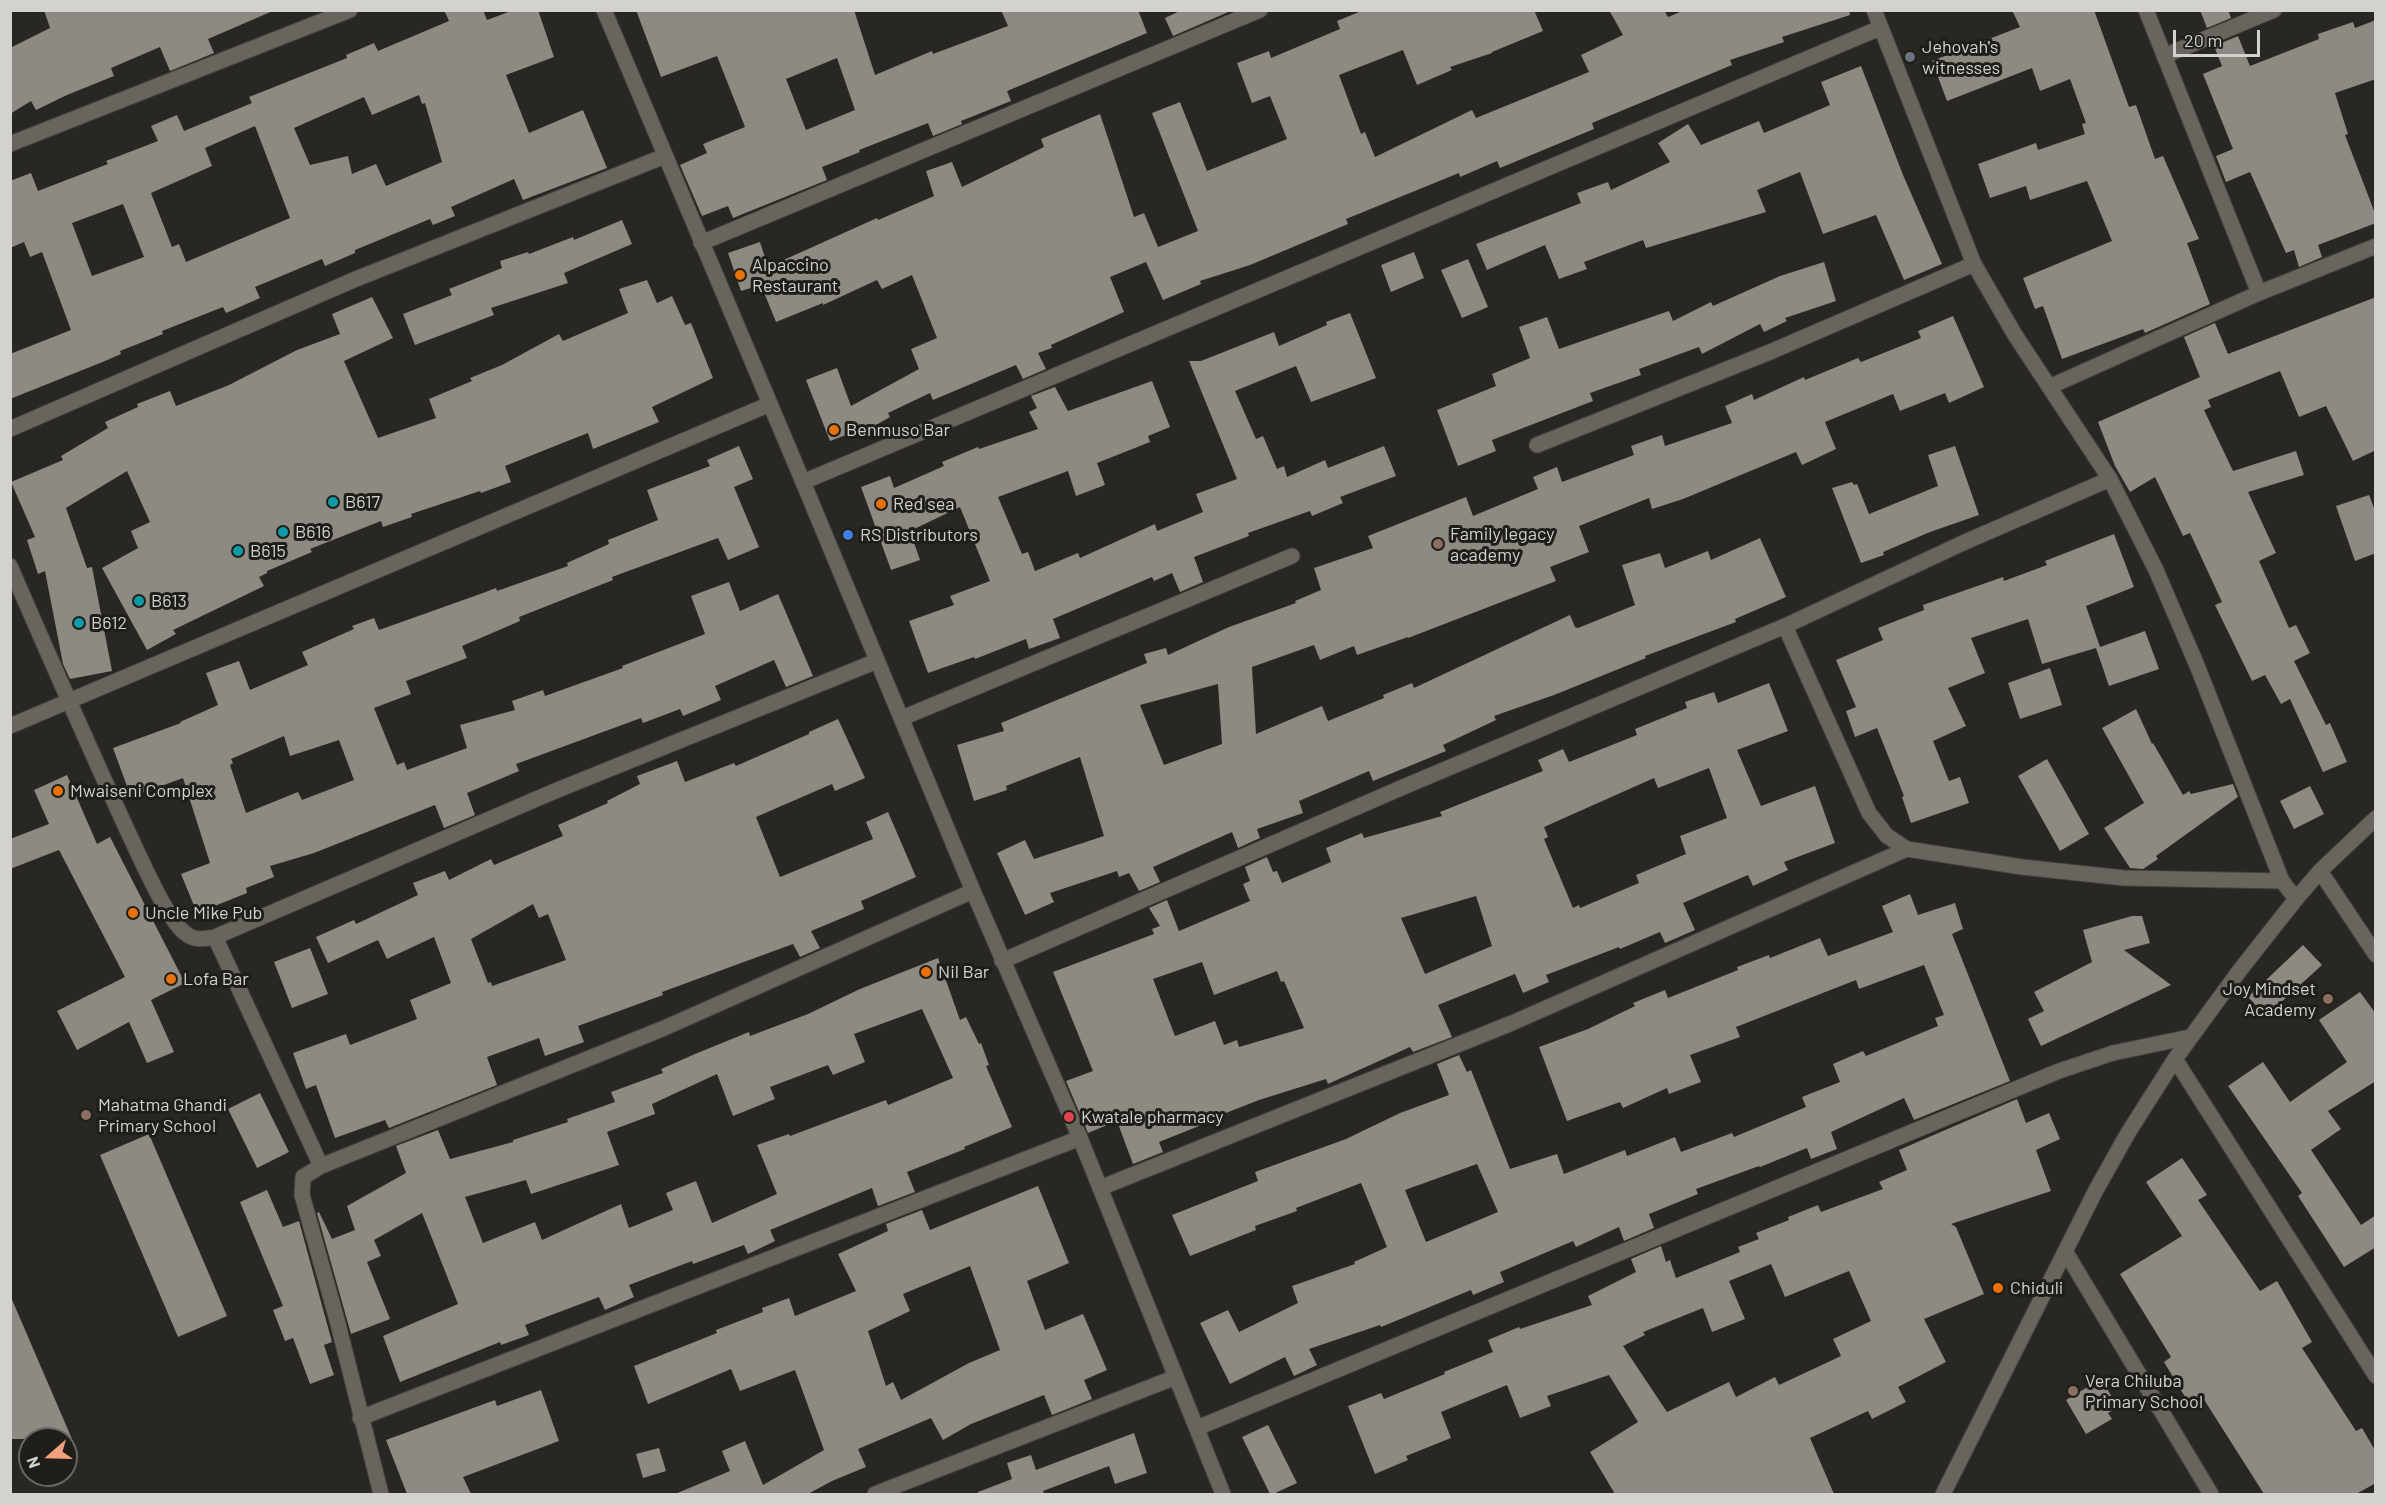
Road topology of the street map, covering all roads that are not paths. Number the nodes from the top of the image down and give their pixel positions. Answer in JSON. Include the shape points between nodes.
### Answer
{"nodes":[{"id":1,"x":350,"y":10,"type":"edge"},
{"id":2,"x":604,"y":10,"type":"edge"},
{"id":3,"x":1260,"y":10,"type":"edge"},
{"id":4,"x":1874,"y":10,"type":"edge"},
{"id":5,"x":2146,"y":10,"type":"edge"},
{"id":6,"x":2274,"y":10,"type":"edge"},
{"id":7,"x":1880,"y":27,"type":"junction"},
{"id":8,"x":2164,"y":56,"type":"junction"},
{"id":9,"x":10,"y":144,"type":"edge"},
{"id":10,"x":665,"y":156,"type":"junction"},
{"id":11,"x":701,"y":243,"type":"junction"},
{"id":12,"x":2376,"y":246,"type":"edge"},
{"id":13,"x":1974,"y":264,"type":"junction"},
{"id":14,"x":2259,"y":293,"type":"junction"},
{"id":15,"x":2049,"y":387,"type":"junction"},
{"id":16,"x":770,"y":404,"type":"junction"},
{"id":17,"x":10,"y":429,"type":"edge"},
{"id":18,"x":1537,"y":445,"type":"dead end"},
{"id":19,"x":2110,"y":479,"type":"junction"},
{"id":20,"x":803,"y":482,"type":"junction"},
{"id":21,"x":1292,"y":556,"type":"dead end"},
{"id":22,"x":10,"y":566,"type":"edge"},
{"id":23,"x":1785,"y":626,"type":"junction"},
{"id":24,"x":877,"y":661,"type":"junction"},
{"id":25,"x":68,"y":701,"type":"junction"},
{"id":26,"x":902,"y":718,"type":"junction"},
{"id":27,"x":10,"y":726,"type":"edge"},
{"id":28,"x":2376,"y":818,"type":"edge"},
{"id":29,"x":1907,"y":849,"type":"junction"},
{"id":30,"x":2320,"y":871,"type":"junction"},
{"id":31,"x":2282,"y":881,"type":"junction"},
{"id":32,"x":973,"y":891,"type":"junction"},
{"id":33,"x":2295,"y":899,"type":"junction"},
{"id":34,"x":215,"y":937,"type":"junction"},
{"id":35,"x":2376,"y":955,"type":"edge"},
{"id":36,"x":1002,"y":961,"type":"junction"},
{"id":37,"x":2190,"y":1036,"type":"junction"},
{"id":38,"x":2175,"y":1059,"type":"junction"},
{"id":39,"x":1080,"y":1138,"type":"junction"},
{"id":40,"x":321,"y":1166,"type":"junction"},
{"id":41,"x":1100,"y":1188,"type":"junction"},
{"id":42,"x":2065,"y":1251,"type":"junction"},
{"id":43,"x":2376,"y":1376,"type":"edge"},
{"id":44,"x":1176,"y":1377,"type":"junction"},
{"id":45,"x":360,"y":1418,"type":"junction"},
{"id":46,"x":1197,"y":1428,"type":"junction"},
{"id":47,"x":381,"y":1494,"type":"edge"},
{"id":48,"x":875,"y":1494,"type":"edge"},
{"id":49,"x":1223,"y":1494,"type":"edge"},
{"id":50,"x":1943,"y":1494,"type":"edge"},
{"id":51,"x":2211,"y":1494,"type":"edge"}],
"edges":[{"from":1,"to":9,"type":"street"},
{"from":2,"to":10,"type":"street"},
{"from":3,"to":11,"type":"street"},
{"from":4,"to":7,"type":"street"},
{"from":5,"to":8,"type":"street"},
{"from":6,"to":8,"type":"street"},
{"from":7,"to":13,"type":"street"},
{"from":7,"to":20,"type":"street"},
{"from":8,"to":14,"type":"street"},
{"from":10,"to":11,"type":"street"},
{"from":10,"to":17,"type":"street","via":[[356,279]]},
{"from":11,"to":16,"type":"street"},
{"from":12,"to":14,"type":"street"},
{"from":13,"to":15,"type":"street"},
{"from":13,"to":18,"type":"street","via":[[1770,352]]},
{"from":14,"to":15,"type":"street"},
{"from":15,"to":19,"type":"street"},
{"from":16,"to":20,"type":"street"},
{"from":16,"to":25,"type":"street"},
{"from":19,"to":23,"type":"street"},
{"from":19,"to":31,"type":"street","via":[[2156,570],[2196,663]]},
{"from":20,"to":24,"type":"street"},
{"from":21,"to":26,"type":"street"},
{"from":22,"to":25,"type":"street"},
{"from":23,"to":29,"type":"street","via":[[1869,813],[1887,836]]},
{"from":23,"to":36,"type":"street"},
{"from":24,"to":26,"type":"street"},
{"from":24,"to":34,"type":"street","via":[[555,790]]},
{"from":25,"to":27,"type":"street"},
{"from":25,"to":34,"type":"street","via":[[175,923],[197,940]]},
{"from":26,"to":32,"type":"street"},
{"from":28,"to":30,"type":"street"},
{"from":29,"to":31,"type":"street","via":[[2124,878]]},
{"from":29,"to":41,"type":"street","via":[[1512,1023]]},
{"from":30,"to":33,"type":"street"},
{"from":30,"to":35,"type":"street"},
{"from":31,"to":33,"type":"street"},
{"from":32,"to":36,"type":"street"},
{"from":32,"to":40,"type":"street","via":[[662,1029]]},
{"from":33,"to":37,"type":"street"},
{"from":34,"to":40,"type":"street"},
{"from":36,"to":39,"type":"street"},
{"from":37,"to":38,"type":"street"},
{"from":37,"to":46,"type":"street","via":[[2114,1053],[2059,1071]]},
{"from":38,"to":42,"type":"street","via":[[2123,1143]]},
{"from":38,"to":43,"type":"street"},
{"from":39,"to":41,"type":"street"},
{"from":39,"to":45,"type":"street"},
{"from":40,"to":45,"type":"street","via":[[303,1177],[302,1195]]},
{"from":41,"to":44,"type":"street"},
{"from":42,"to":50,"type":"street"},
{"from":42,"to":51,"type":"street"},
{"from":44,"to":46,"type":"street"},
{"from":44,"to":48,"type":"street"},
{"from":45,"to":47,"type":"street"},
{"from":46,"to":49,"type":"street"}]}
